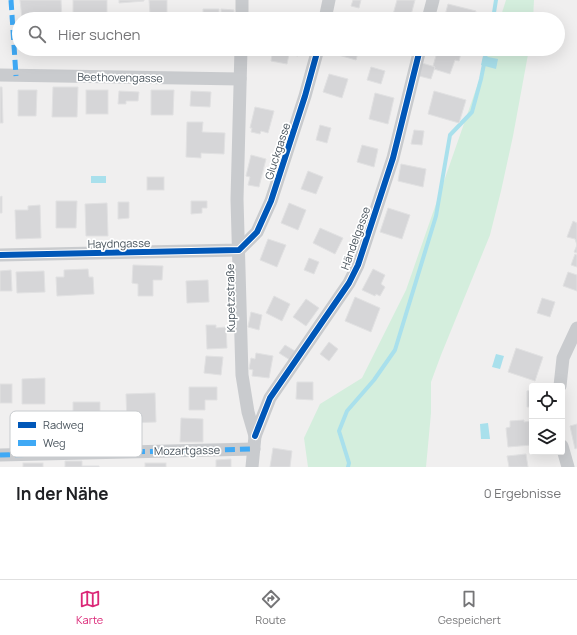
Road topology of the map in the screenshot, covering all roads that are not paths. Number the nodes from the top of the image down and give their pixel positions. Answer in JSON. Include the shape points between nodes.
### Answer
{"nodes":[{"id":1,"x":242,"y":0,"type":"edge"},
{"id":2,"x":329,"y":0,"type":"edge"},
{"id":3,"x":433,"y":0,"type":"edge"},
{"id":4,"x":242,"y":12,"type":"edge"},
{"id":5,"x":326,"y":12,"type":"edge"},
{"id":6,"x":430,"y":12,"type":"edge"},
{"id":7,"x":241,"y":56,"type":"edge"},
{"id":8,"x":316,"y":56,"type":"edge"},
{"id":9,"x":418,"y":56,"type":"edge"},
{"id":10,"x":0,"y":75,"type":"edge"},
{"id":11,"x":240,"y":79,"type":"junction"},
{"id":12,"x":239,"y":250,"type":"junction"},
{"id":13,"x":0,"y":255,"type":"edge"},
{"id":14,"x":577,"y":328,"type":"edge"},
{"id":15,"x":560,"y":383,"type":"edge"},
{"id":16,"x":254,"y":442,"type":"junction"},
{"id":17,"x":142,"y":448,"type":"edge"},
{"id":18,"x":10,"y":454,"type":"edge"},
{"id":19,"x":0,"y":455,"type":"edge"},
{"id":20,"x":565,"y":455,"type":"edge"},
{"id":21,"x":252,"y":467,"type":"edge"},
{"id":22,"x":568,"y":467,"type":"edge"}],
"edges":[{"from":1,"to":4,"type":"street"},
{"from":2,"to":5,"type":"street"},
{"from":3,"to":6,"type":"street"},
{"from":7,"to":11,"type":"street","name":"Kupetzstraße"},
{"from":8,"to":12,"type":"street","name":"Gluckgasse","via":[[271,201],[257,232]]},
{"from":9,"to":16,"type":"street","name":"Händelgasse","via":[[393,158],[358,265],[349,283],[270,398]]},
{"from":10,"to":11,"type":"street","name":"Beethovengasse"},
{"from":11,"to":12,"type":"street","name":"Kupetzstraße","via":[[237,199]]},
{"from":12,"to":13,"type":"street","name":"Haydngasse"},
{"from":12,"to":16,"type":"street","name":"Kupetzstraße","via":[[242,375]]},
{"from":14,"to":15,"type":"street","via":[[563,358]]},
{"from":16,"to":17,"type":"street","name":"Mozartgasse"},
{"from":16,"to":21,"type":"street","name":"Kupetzstraße"},
{"from":18,"to":19,"type":"street","name":"Mozartgasse"},
{"from":20,"to":22,"type":"street"}]}
